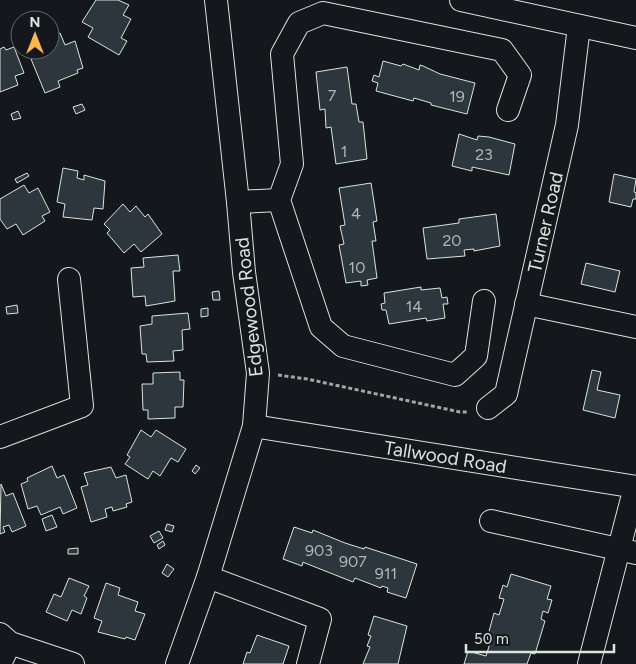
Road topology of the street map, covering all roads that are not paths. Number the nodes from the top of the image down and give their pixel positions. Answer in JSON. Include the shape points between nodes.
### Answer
{"nodes":[{"id":1,"x":216,"y":0,"type":"edge"},
{"id":2,"x":461,"y":0,"type":"edge"},
{"id":3,"x":579,"y":26,"type":"junction"},
{"id":4,"x":636,"y":38,"type":"edge"},
{"id":5,"x":508,"y":110,"type":"dead end"},
{"id":6,"x":278,"y":200,"type":"junction"},
{"id":7,"x":238,"y":202,"type":"junction"},
{"id":8,"x":68,"y":279,"type":"dead end"},
{"id":9,"x":484,"y":301,"type":"dead end"},
{"id":10,"x":526,"y":304,"type":"junction"},
{"id":11,"x":636,"y":326,"type":"edge"},
{"id":12,"x":479,"y":410,"type":"road end"},
{"id":13,"x":254,"y":426,"type":"junction"},
{"id":14,"x":0,"y":437,"type":"edge"},
{"id":15,"x":636,"y":487,"type":"edge"},
{"id":16,"x":491,"y":521,"type":"dead end"},
{"id":17,"x":627,"y":552,"type":"edge"},
{"id":18,"x":208,"y":577,"type":"junction"},
{"id":19,"x":5,"y":638,"type":"edge"},
{"id":20,"x":0,"y":664,"type":"edge"},
{"id":21,"x":73,"y":664,"type":"edge"},
{"id":22,"x":177,"y":664,"type":"edge"},
{"id":23,"x":308,"y":664,"type":"edge"},
{"id":24,"x":589,"y":664,"type":"edge"}],
"edges":[{"from":1,"to":7,"type":"street","name":"Edgewood Road"},
{"from":2,"to":3,"type":"street"},
{"from":3,"to":4,"type":"street"},
{"from":3,"to":10,"type":"street","name":"Turner Road","via":[[567,125]]},
{"from":5,"to":6,"type":"street","via":[[520,75],[502,50],[323,13],[299,23],[282,54],[292,164]]},
{"from":6,"to":7,"type":"street"},
{"from":6,"to":9,"type":"street","via":[[321,327],[343,346],[455,376],[476,356]]},
{"from":7,"to":13,"type":"street","name":"Edgewood Road","via":[[258,372]]},
{"from":8,"to":14,"type":"street","via":[[82,406]]},
{"from":10,"to":11,"type":"street"},
{"from":10,"to":12,"type":"street","name":"Turner Road","via":[[506,394]]},
{"from":13,"to":15,"type":"street","name":"Tallwood Road"},
{"from":13,"to":18,"type":"street","name":"Edgewood Road"},
{"from":15,"to":17,"type":"street"},
{"from":16,"to":17,"type":"street"},
{"from":17,"to":24,"type":"street"},
{"from":18,"to":22,"type":"street","name":"Edgewood Road"},
{"from":18,"to":23,"type":"street","via":[[320,619]]},
{"from":19,"to":20,"type":"street"},
{"from":19,"to":21,"type":"street"}]}
